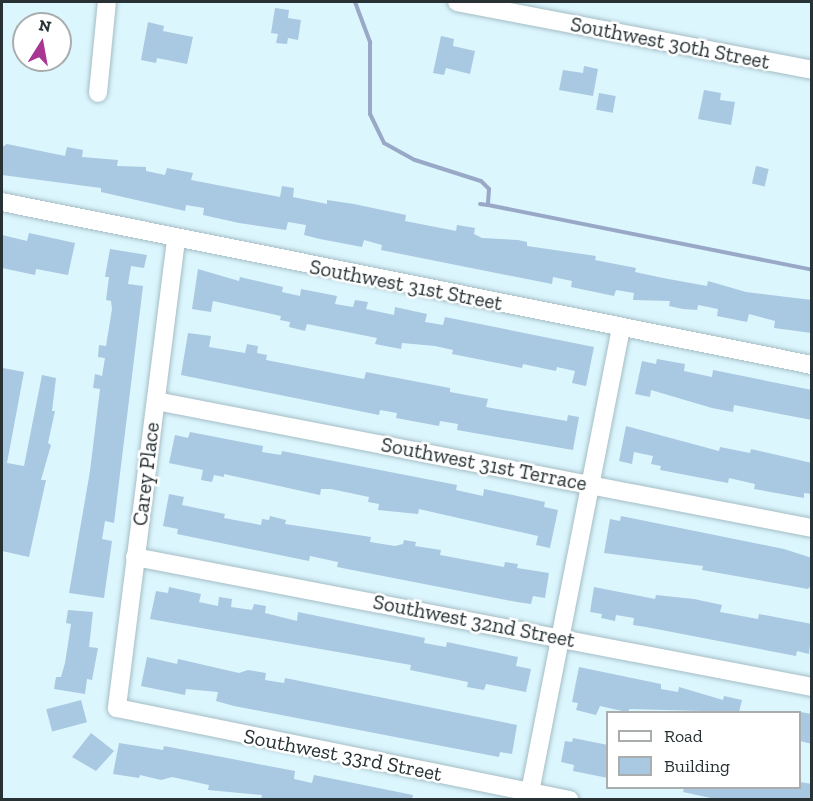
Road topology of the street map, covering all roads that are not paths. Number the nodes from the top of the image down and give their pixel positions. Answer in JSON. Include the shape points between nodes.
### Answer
{"nodes":[{"id":1,"x":107,"y":2,"type":"edge"},
{"id":2,"x":457,"y":2,"type":"edge"},
{"id":3,"x":812,"y":70,"type":"edge"},
{"id":4,"x":98,"y":93,"type":"dead end"},
{"id":5,"x":2,"y":201,"type":"edge"},
{"id":6,"x":176,"y":240,"type":"junction"},
{"id":7,"x":621,"y":327,"type":"junction"},
{"id":8,"x":812,"y":365,"type":"edge"},
{"id":9,"x":156,"y":401,"type":"junction"},
{"id":10,"x":591,"y":484,"type":"junction"},
{"id":11,"x":812,"y":528,"type":"edge"},
{"id":12,"x":135,"y":557,"type":"junction"},
{"id":13,"x":561,"y":638,"type":"junction"},
{"id":14,"x":812,"y":687,"type":"edge"},
{"id":15,"x":117,"y":708,"type":"joint"},
{"id":16,"x":529,"y":797,"type":"edge"},
{"id":17,"x":570,"y":800,"type":"edge"}],
"edges":[{"from":1,"to":4,"type":"street"},
{"from":2,"to":3,"type":"street","name":"Southwest 30th Street"},
{"from":5,"to":6,"type":"street","name":"Southwest 31st Street"},
{"from":6,"to":7,"type":"street","name":"Southwest 31st Street"},
{"from":6,"to":9,"type":"street","name":"Carey Place"},
{"from":7,"to":8,"type":"street","name":"Southwest 31st Street"},
{"from":7,"to":10,"type":"street"},
{"from":9,"to":10,"type":"street","name":"Southwest 31st Terrace"},
{"from":9,"to":12,"type":"street","name":"Carey Place"},
{"from":10,"to":11,"type":"street","name":"Southwest 31st Terrace"},
{"from":10,"to":13,"type":"street"},
{"from":12,"to":13,"type":"street","name":"Southwest 32nd Street"},
{"from":12,"to":15,"type":"street","name":"Carey Place"},
{"from":13,"to":14,"type":"street","name":"Southwest 32nd Street"},
{"from":13,"to":16,"type":"street"},
{"from":15,"to":16,"type":"street","name":"Southwest 33rd Street"},
{"from":16,"to":17,"type":"street","name":"Southwest 33rd Street"}]}
